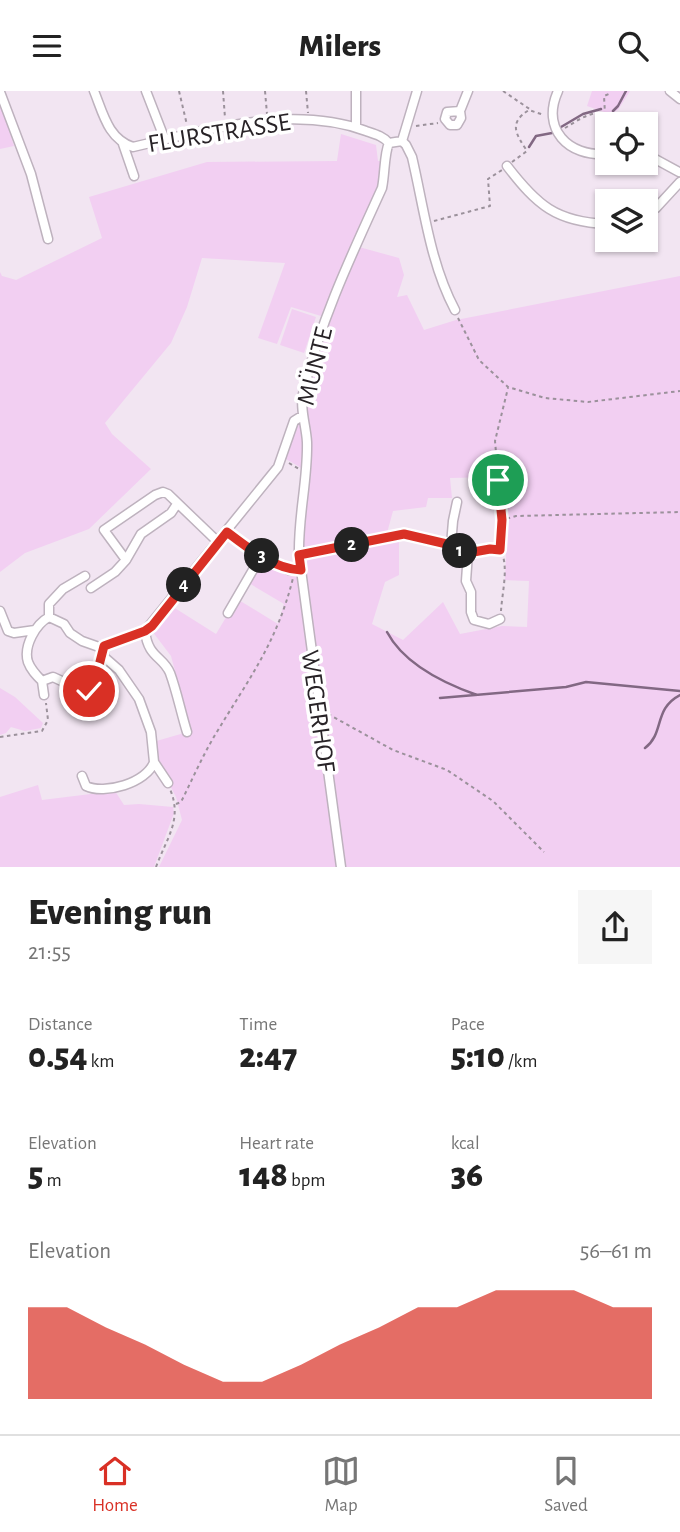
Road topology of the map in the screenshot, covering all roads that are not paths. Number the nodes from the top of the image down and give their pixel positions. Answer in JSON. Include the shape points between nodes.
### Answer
{"nodes":[{"id":1,"x":94,"y":91,"type":"edge"},
{"id":2,"x":146,"y":91,"type":"edge"},
{"id":3,"x":356,"y":91,"type":"edge"},
{"id":4,"x":417,"y":91,"type":"edge"},
{"id":5,"x":468,"y":91,"type":"edge"},
{"id":6,"x":558,"y":91,"type":"edge"},
{"id":7,"x":670,"y":91,"type":"edge"},
{"id":8,"x":0,"y":92,"type":"edge"},
{"id":9,"x":680,"y":99,"type":"edge"},
{"id":10,"x":460,"y":111,"type":"junction"},
{"id":11,"x":356,"y":127,"type":"junction"},
{"id":12,"x":165,"y":140,"type":"junction"},
{"id":13,"x":402,"y":141,"type":"junction"},
{"id":14,"x":390,"y":143,"type":"junction"},
{"id":15,"x":123,"y":144,"type":"junction"},
{"id":16,"x":595,"y":155,"type":"edge"},
{"id":17,"x":658,"y":162,"type":"edge"},
{"id":18,"x":507,"y":166,"type":"road end"},
{"id":19,"x":134,"y":176,"type":"dead end"},
{"id":20,"x":680,"y":176,"type":"edge"},
{"id":21,"x":658,"y":205,"type":"edge"},
{"id":22,"x":595,"y":224,"type":"edge"},
{"id":23,"x":48,"y":239,"type":"dead end"},
{"id":24,"x":455,"y":310,"type":"road end"},
{"id":25,"x":302,"y":416,"type":"junction"},
{"id":26,"x":457,"y":502,"type":"dead end"},
{"id":27,"x":177,"y":504,"type":"junction"},
{"id":28,"x":227,"y":532,"type":"junction"},
{"id":29,"x":218,"y":542,"type":"junction"},
{"id":30,"x":451,"y":545,"type":"junction"},
{"id":31,"x":490,"y":549,"type":"dead end"},
{"id":32,"x":468,"y":553,"type":"junction"},
{"id":33,"x":299,"y":555,"type":"junction"},
{"id":34,"x":261,"y":556,"type":"junction"},
{"id":35,"x":126,"y":560,"type":"junction"},
{"id":36,"x":301,"y":570,"type":"junction"},
{"id":37,"x":85,"y":576,"type":"dead end"},
{"id":38,"x":91,"y":588,"type":"dead end"},
{"id":39,"x":0,"y":611,"type":"edge"},
{"id":40,"x":228,"y":613,"type":"dead end"},
{"id":41,"x":49,"y":617,"type":"junction"},
{"id":42,"x":500,"y":619,"type":"road end"},
{"id":43,"x":35,"y":631,"type":"junction"},
{"id":44,"x":145,"y":631,"type":"junction"},
{"id":45,"x":104,"y":646,"type":"junction"},
{"id":46,"x":103,"y":656,"type":"junction"},
{"id":47,"x":42,"y":681,"type":"junction"},
{"id":48,"x":44,"y":695,"type":"road end"},
{"id":49,"x":187,"y":732,"type":"dead end"},
{"id":50,"x":154,"y":762,"type":"junction"},
{"id":51,"x":82,"y":776,"type":"dead end"},
{"id":52,"x":167,"y":783,"type":"road end"},
{"id":53,"x":341,"y":867,"type":"edge"}],
"edges":[{"from":1,"to":15,"type":"street","name":"FLURSTRASSE","via":[[109,130]]},
{"from":2,"to":12,"type":"street"},
{"from":3,"to":11,"type":"street"},
{"from":4,"to":13,"type":"street"},
{"from":5,"to":10,"type":"street"},
{"from":6,"to":16,"type":"street","via":[[552,114],[558,132],[578,152]]},
{"from":7,"to":9,"type":"street"},
{"from":8,"to":23,"type":"street","via":[[21,144]]},
{"from":10,"to":10,"type":"street","via":[[457,125],[450,125],[445,119],[447,112]]},
{"from":11,"to":12,"type":"street","name":"FLURSTRASSE","via":[[309,118],[226,126]]},
{"from":11,"to":14,"type":"street","name":"FLURSTRASSE"},
{"from":12,"to":15,"type":"street","name":"FLURSTRASSE","via":[[133,147]]},
{"from":13,"to":14,"type":"street"},
{"from":13,"to":24,"type":"street","via":[[411,157],[444,288]]},
{"from":14,"to":25,"type":"street","name":"MÜNTE","via":[[382,188],[328,310],[303,392]]},
{"from":15,"to":19,"type":"street","name":"FLURSTRASSE"},
{"from":17,"to":20,"type":"street"},
{"from":18,"to":22,"type":"street","via":[[532,197],[555,213]]},
{"from":20,"to":21,"type":"street"},
{"from":25,"to":28,"type":"street","name":"MÜNTE","via":[[294,421],[282,459]]},
{"from":25,"to":33,"type":"street","name":"WEGERHOF","via":[[307,440]]},
{"from":26,"to":30,"type":"street"},
{"from":27,"to":29,"type":"street"},
{"from":27,"to":35,"type":"street","via":[[141,534]]},
{"from":27,"to":35,"type":"street","via":[[163,492],[104,530]]},
{"from":28,"to":29,"type":"street","name":"MÜNTE"},
{"from":28,"to":34,"type":"street"},
{"from":29,"to":44,"type":"street","name":"MÜNTE"},
{"from":30,"to":32,"type":"street"},
{"from":30,"to":33,"type":"street","via":[[404,534]]},
{"from":31,"to":32,"type":"street"},
{"from":32,"to":42,"type":"street","via":[[466,581],[474,619],[489,624]]},
{"from":33,"to":36,"type":"street","name":"WEGERHOF"},
{"from":34,"to":36,"type":"street","via":[[289,570]]},
{"from":34,"to":40,"type":"street"},
{"from":35,"to":38,"type":"street"},
{"from":36,"to":53,"type":"street","name":"WEGERHOF"},
{"from":37,"to":41,"type":"street","via":[[49,604]]},
{"from":39,"to":43,"type":"street","via":[[8,631]]},
{"from":41,"to":43,"type":"street"},
{"from":41,"to":45,"type":"street","via":[[91,645]]},
{"from":43,"to":47,"type":"street","via":[[26,655]]},
{"from":44,"to":45,"type":"street"},
{"from":44,"to":49,"type":"street","via":[[147,644],[169,670]]},
{"from":45,"to":46,"type":"street"},
{"from":46,"to":47,"type":"street","via":[[89,691],[79,695],[53,677]]},
{"from":46,"to":50,"type":"street","via":[[139,699],[151,732]]},
{"from":47,"to":48,"type":"street"},
{"from":50,"to":51,"type":"street","via":[[152,769],[134,782],[101,790],[86,786]]},
{"from":50,"to":52,"type":"street"}]}
